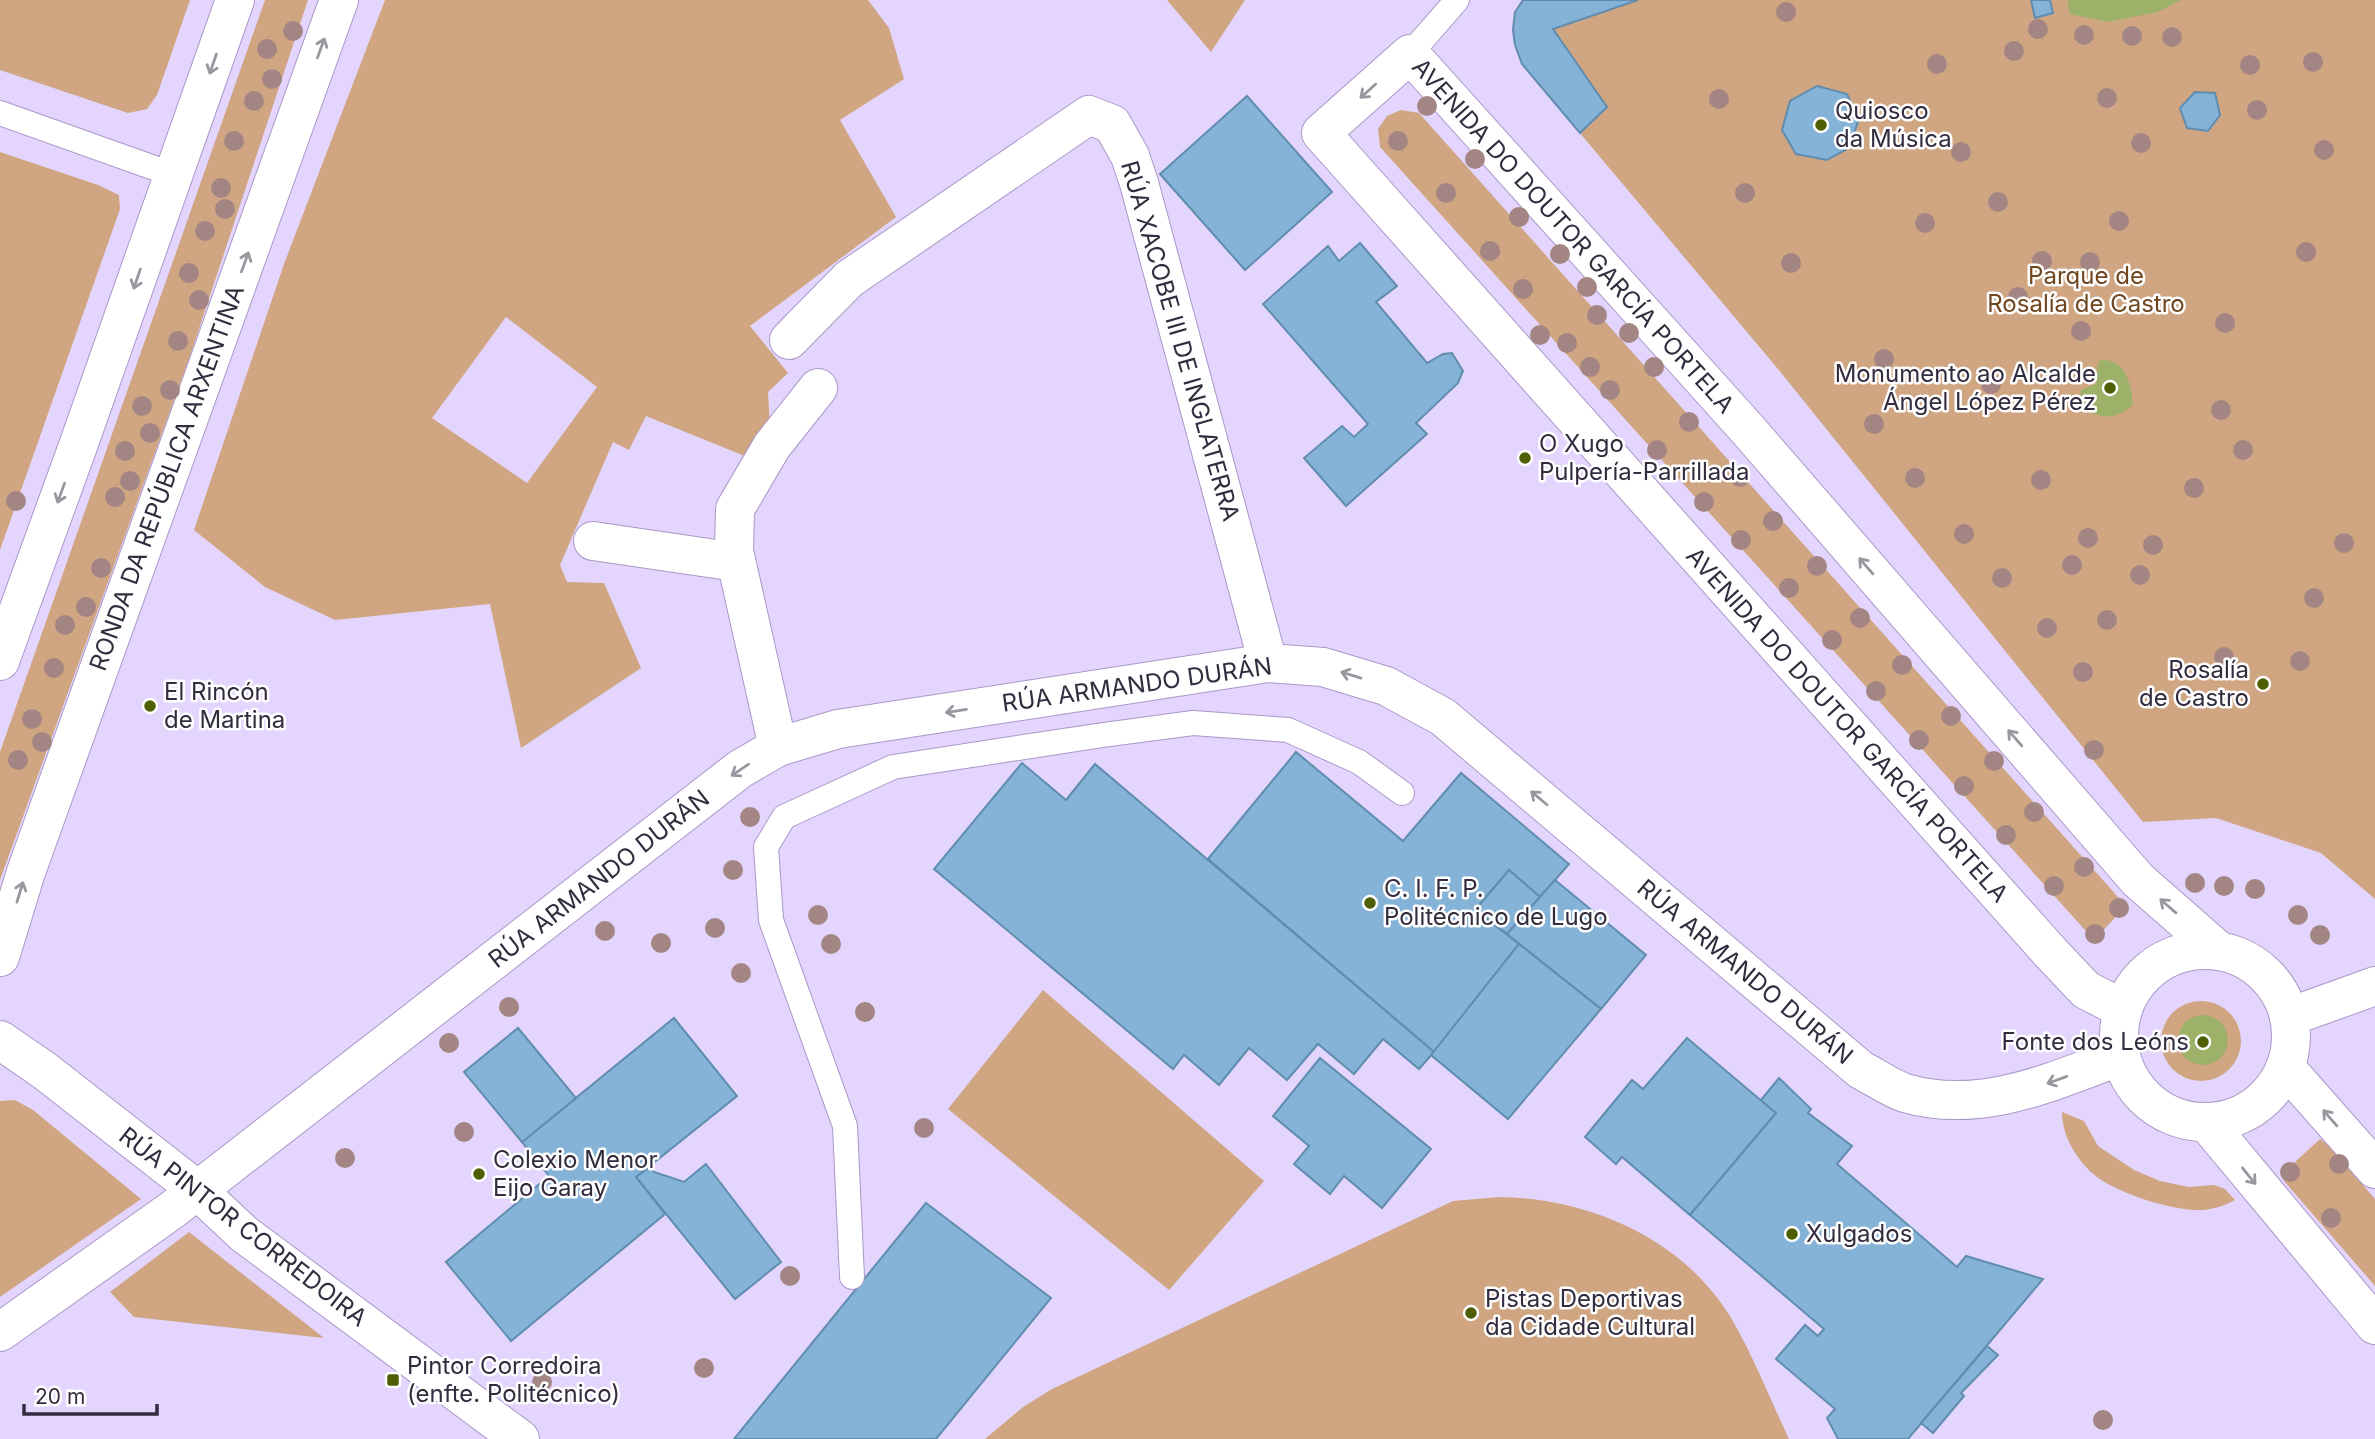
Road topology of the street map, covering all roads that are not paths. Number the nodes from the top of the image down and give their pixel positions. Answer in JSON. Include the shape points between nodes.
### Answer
{"nodes":[{"id":1,"x":235,"y":0,"type":"edge"},
{"id":2,"x":339,"y":0,"type":"edge"},
{"id":3,"x":1457,"y":0,"type":"edge"},
{"id":4,"x":1410,"y":54,"type":"junction"},
{"id":5,"x":0,"y":113,"type":"edge"},
{"id":6,"x":174,"y":175,"type":"junction"},
{"id":7,"x":789,"y":340,"type":"dead end"},
{"id":8,"x":818,"y":388,"type":"dead end"},
{"id":9,"x":593,"y":541,"type":"dead end"},
{"id":10,"x":736,"y":562,"type":"junction"},
{"id":11,"x":0,"y":661,"type":"edge"},
{"id":12,"x":1268,"y":663,"type":"junction"},
{"id":13,"x":778,"y":747,"type":"junction"},
{"id":14,"x":1402,"y":793,"type":"dead end"},
{"id":15,"x":2219,"y":951,"type":"junction"},
{"id":16,"x":0,"y":957,"type":"edge"},
{"id":17,"x":2375,"y":986,"type":"edge"},
{"id":18,"x":2123,"y":1009,"type":"junction"},
{"id":19,"x":2289,"y":1017,"type":"junction"},
{"id":20,"x":0,"y":1040,"type":"edge"},
{"id":21,"x":2121,"y":1056,"type":"junction"},
{"id":22,"x":2285,"y":1067,"type":"junction"},
{"id":23,"x":2207,"y":1123,"type":"junction"},
{"id":24,"x":2375,"y":1169,"type":"edge"},
{"id":25,"x":196,"y":1189,"type":"junction"},
{"id":26,"x":852,"y":1277,"type":"dead end"},
{"id":27,"x":2375,"y":1325,"type":"edge"},
{"id":28,"x":0,"y":1332,"type":"edge"},
{"id":29,"x":520,"y":1439,"type":"edge"}],
"edges":[{"from":1,"to":6,"type":"street","one_way":true},
{"from":16,"to":2,"type":"street","name":"RONDA DA REPÚBLICA ARXENTINA","one_way":true,"via":[[26,872]]},
{"from":3,"to":4,"type":"lane"},
{"from":15,"to":4,"type":"street","name":"AVENIDA DO DOUTOR GARCÍA PORTELA","one_way":true,"via":[[2138,880],[1749,432]]},
{"from":4,"to":18,"type":"street","name":"AVENIDA DO DOUTOR GARCÍA PORTELA","one_way":true,"via":[[1321,133],[2050,952],[2086,990]]},
{"from":5,"to":6,"type":"lane"},
{"from":6,"to":11,"type":"street","one_way":true},
{"from":7,"to":12,"type":"street","name":"RÚA XACOBE III DE INGLATERRA","via":[[849,279],[1089,115],[1112,124],[1139,183]]},
{"from":8,"to":10,"type":"street","via":[[772,446],[735,509]]},
{"from":9,"to":10,"type":"street"},
{"from":10,"to":13,"type":"street"},
{"from":12,"to":13,"type":"street","name":"RÚA ARMANDO DURÁN","one_way":true,"via":[[838,729]]},
{"from":21,"to":12,"type":"street","name":"RÚA ARMANDO DURÁN","one_way":true,"via":[[2010,1095],[1953,1101],[1904,1092],[1861,1070],[1443,717],[1386,686],[1323,667]]},
{"from":13,"to":25,"type":"street","name":"RÚA ARMANDO DURÁN","one_way":true,"via":[[740,769]]},
{"from":14,"to":26,"type":"lane","via":[[1359,762],[1288,730],[1193,723],[893,768],[784,817],[766,847],[771,920],[845,1126]]},
{"from":15,"to":18,"type":"street","via":[[2171,956],[2150,969]]},
{"from":15,"to":19,"type":"street","via":[[2247,961],[2266,975]]},
{"from":17,"to":19,"type":"street"},
{"from":18,"to":21,"type":"street"},
{"from":19,"to":22,"type":"street","via":[[2291,1042]]},
{"from":20,"to":25,"type":"street","name":"RÚA PINTOR CORREDOIRA"},
{"from":21,"to":23,"type":"street","via":[[2143,1097],[2184,1120]]},
{"from":22,"to":23,"type":"street","via":[[2262,1100],[2227,1120]]},
{"from":24,"to":22,"type":"street","one_way":true},
{"from":23,"to":27,"type":"street","one_way":true},
{"from":25,"to":28,"type":"street","name":"RÚA ARMANDO DURÁN"},
{"from":25,"to":29,"type":"street","name":"RÚA PINTOR CORREDOIRA","via":[[244,1234]]}]}
